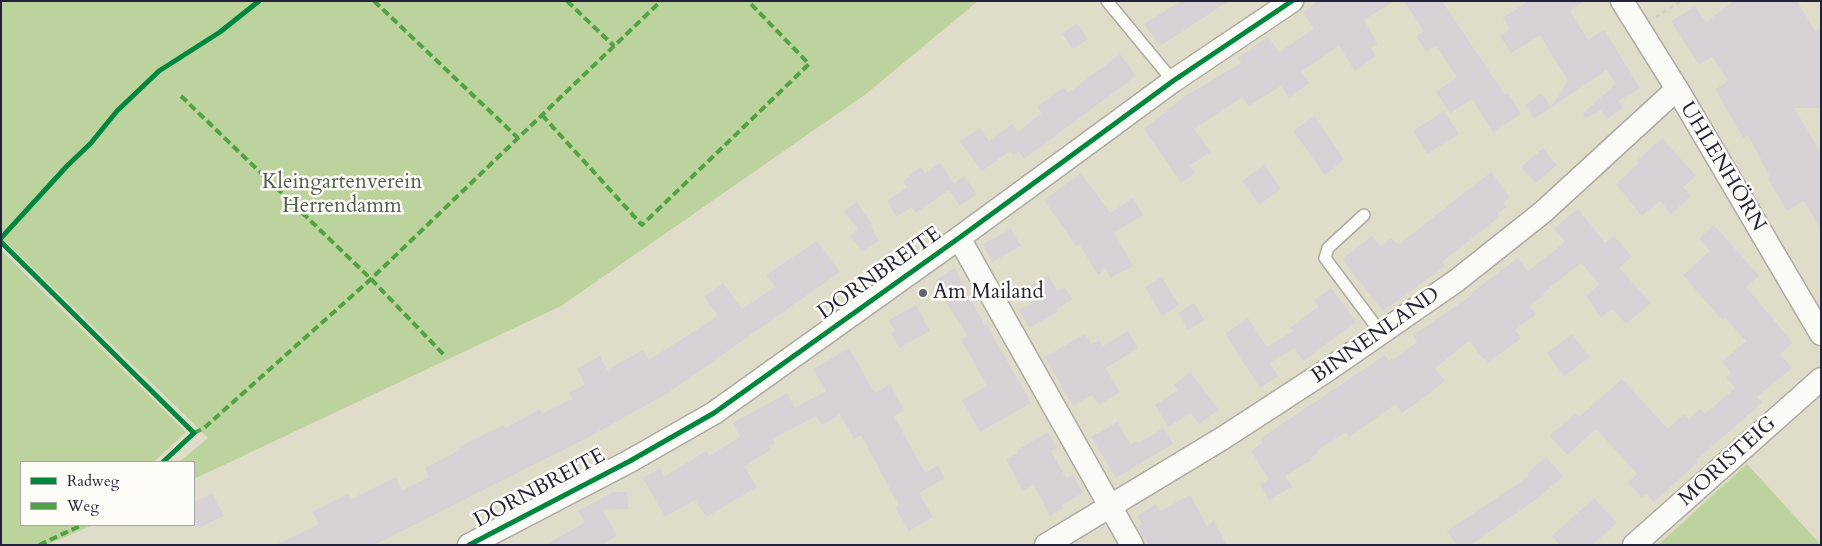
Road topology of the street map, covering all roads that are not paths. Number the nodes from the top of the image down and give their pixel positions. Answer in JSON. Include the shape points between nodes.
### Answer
{"nodes":[{"id":1,"x":1107,"y":1,"type":"edge"},
{"id":2,"x":1292,"y":1,"type":"edge"},
{"id":3,"x":1622,"y":1,"type":"edge"},
{"id":4,"x":1173,"y":81,"type":"junction"},
{"id":5,"x":1677,"y":89,"type":"junction"},
{"id":6,"x":1364,"y":215,"type":"dead end"},
{"id":7,"x":959,"y":238,"type":"junction"},
{"id":8,"x":1381,"y":333,"type":"junction"},
{"id":9,"x":1821,"y":334,"type":"edge"},
{"id":10,"x":1821,"y":379,"type":"edge"},
{"id":11,"x":1110,"y":507,"type":"junction"},
{"id":12,"x":469,"y":545,"type":"edge"},
{"id":13,"x":1046,"y":545,"type":"edge"},
{"id":14,"x":1132,"y":545,"type":"edge"},
{"id":15,"x":1634,"y":545,"type":"edge"}],
"edges":[{"from":1,"to":4,"type":"lane"},
{"from":2,"to":4,"type":"street","name":"DORNBREITE"},
{"from":3,"to":5,"type":"street","name":"UHLENHÖRN"},
{"from":4,"to":7,"type":"street","name":"DORNBREITE"},
{"from":5,"to":8,"type":"street","name":"BINNENLAND","via":[[1543,212],[1456,281]]},
{"from":5,"to":9,"type":"street","name":"UHLENHÖRN"},
{"from":6,"to":8,"type":"lane","via":[[1328,248],[1325,258]]},
{"from":7,"to":11,"type":"street"},
{"from":7,"to":12,"type":"street","name":"DORNBREITE","via":[[714,414]]},
{"from":8,"to":11,"type":"street","name":"BINNENLAND","via":[[1223,438]]},
{"from":10,"to":15,"type":"street","name":"MORISTEIG"},
{"from":11,"to":13,"type":"street","name":"BINNENLAND"},
{"from":11,"to":14,"type":"street"}]}
